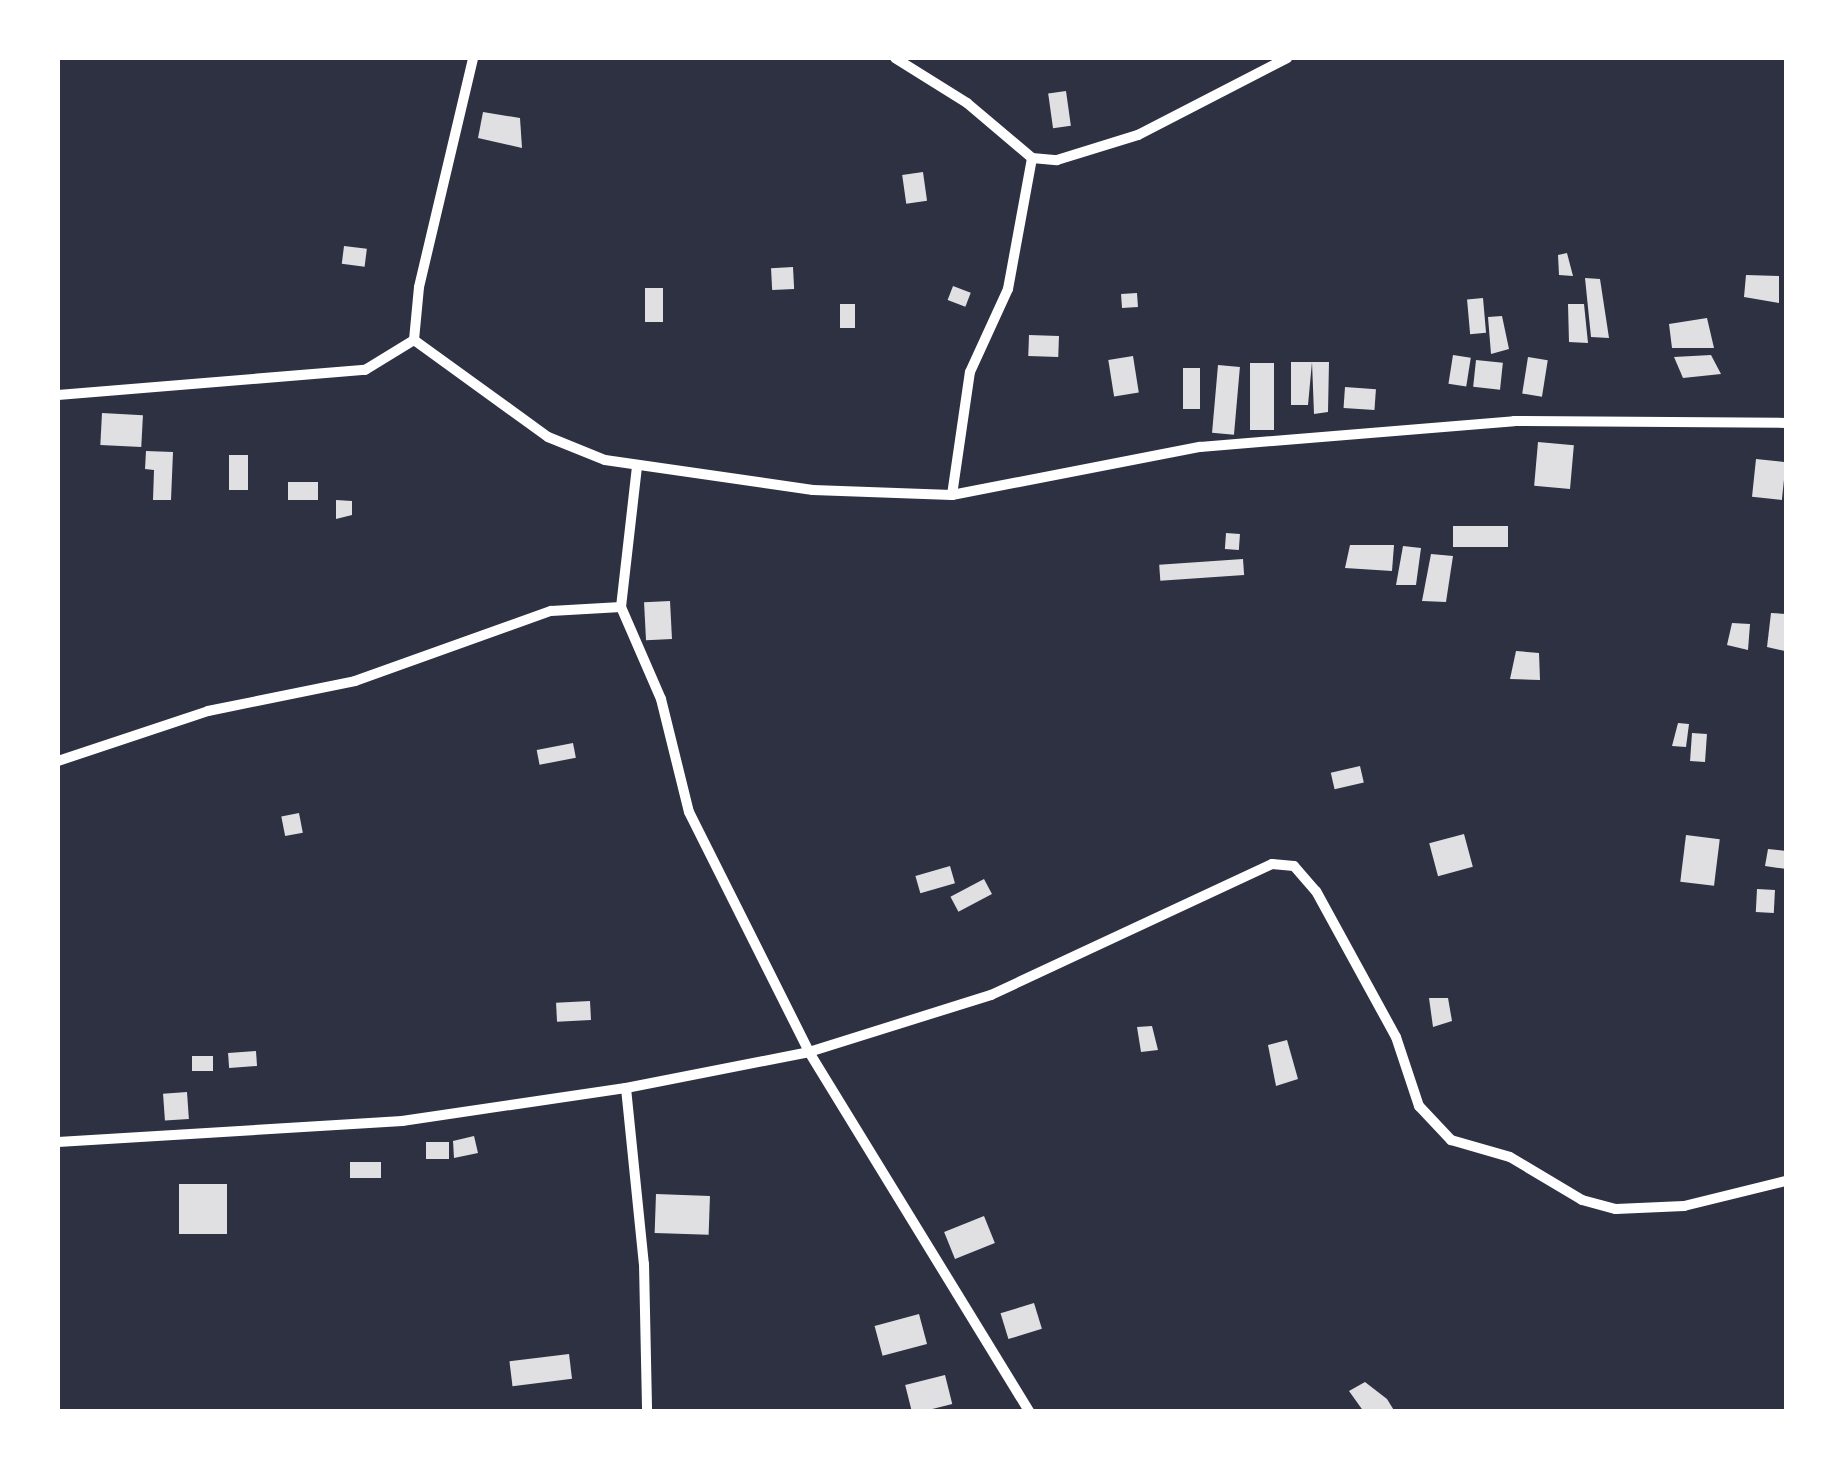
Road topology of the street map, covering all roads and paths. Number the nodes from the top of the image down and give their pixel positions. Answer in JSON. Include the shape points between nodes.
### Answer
{"nodes":[{"id":1,"x":473,"y":58,"type":"edge"},
{"id":2,"x":895,"y":58,"type":"edge"},
{"id":3,"x":1286,"y":58,"type":"edge"},
{"id":4,"x":1032,"y":158,"type":"junction"},
{"id":5,"x":414,"y":340,"type":"junction"},
{"id":6,"x":58,"y":395,"type":"edge"},
{"id":7,"x":1786,"y":423,"type":"edge"},
{"id":8,"x":637,"y":466,"type":"junction"},
{"id":9,"x":952,"y":495,"type":"junction"},
{"id":10,"x":621,"y":607,"type":"junction"},
{"id":11,"x":58,"y":761,"type":"edge"},
{"id":12,"x":809,"y":1052,"type":"junction"},
{"id":13,"x":626,"y":1088,"type":"junction"},
{"id":14,"x":58,"y":1142,"type":"edge"},
{"id":15,"x":1786,"y":1181,"type":"edge"},
{"id":16,"x":646,"y":1412,"type":"edge"},
{"id":17,"x":1030,"y":1412,"type":"edge"}],
"edges":[{"from":1,"to":5,"type":"street","via":[[419,287]]},
{"from":2,"to":4,"type":"street","via":[[967,102]]},
{"from":3,"to":4,"type":"street","via":[[1138,135],[1058,160]]},
{"from":4,"to":9,"type":"street","via":[[1008,289],[970,372]]},
{"from":5,"to":6,"type":"street","via":[[365,370]]},
{"from":5,"to":8,"type":"street","via":[[548,437]]},
{"from":7,"to":9,"type":"street","via":[[1514,421],[1200,447]]},
{"from":8,"to":9,"type":"street","via":[[813,490]]},
{"from":8,"to":10,"type":"street"},
{"from":10,"to":11,"type":"street","via":[[551,610],[355,681],[208,710]]},
{"from":10,"to":12,"type":"street","via":[[661,700],[689,812]]},
{"from":12,"to":13,"type":"street"},
{"from":12,"to":15,"type":"street","via":[[992,995],[1254,868],[1294,866],[1316,891],[1396,1036],[1419,1106],[1451,1140],[1510,1157],[1582,1200],[1616,1209],[1684,1206]]},
{"from":12,"to":17,"type":"street"},
{"from":13,"to":14,"type":"street","via":[[402,1121]]},
{"from":13,"to":16,"type":"street","via":[[644,1264]]}]}
